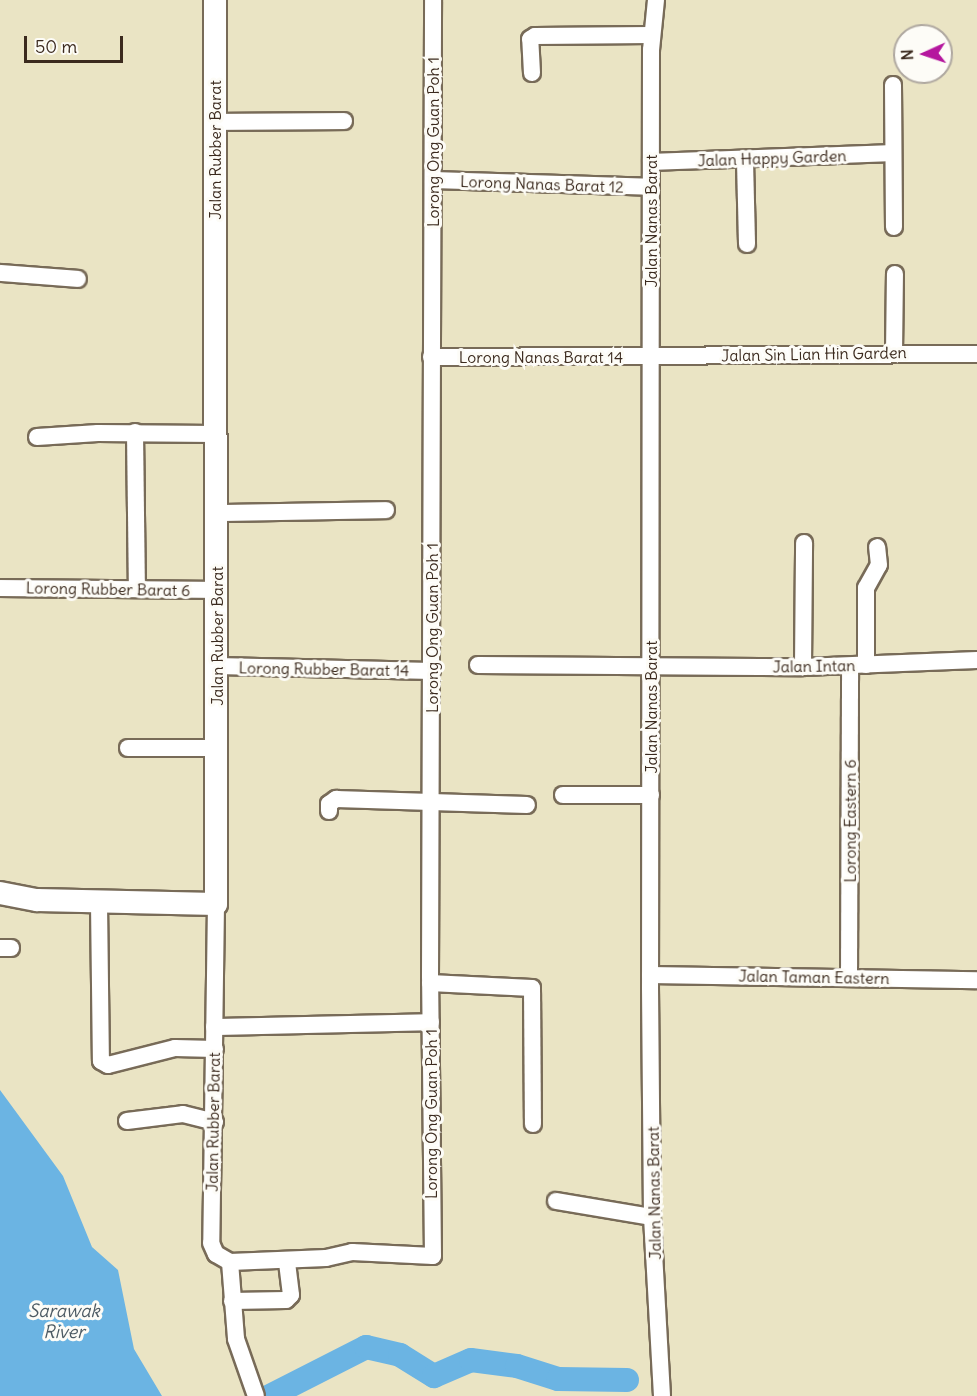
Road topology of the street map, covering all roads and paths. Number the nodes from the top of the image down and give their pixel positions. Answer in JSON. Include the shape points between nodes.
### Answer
{"nodes":[{"id":1,"x":215,"y":0,"type":"edge"},
{"id":2,"x":433,"y":0,"type":"edge"},
{"id":3,"x":645,"y":0,"type":"edge"},
{"id":4,"x":656,"y":0,"type":"edge"},
{"id":5,"x":652,"y":27,"type":"junction"},
{"id":6,"x":532,"y":73,"type":"dead end"},
{"id":7,"x":893,"y":85,"type":"dead end"},
{"id":8,"x":344,"y":121,"type":"dead end"},
{"id":9,"x":215,"y":122,"type":"junction"},
{"id":10,"x":894,"y":153,"type":"junction"},
{"id":11,"x":745,"y":160,"type":"junction"},
{"id":12,"x":651,"y":162,"type":"junction"},
{"id":13,"x":433,"y":180,"type":"junction"},
{"id":14,"x":650,"y":187,"type":"junction"},
{"id":15,"x":894,"y":227,"type":"dead end"},
{"id":16,"x":747,"y":244,"type":"dead end"},
{"id":17,"x":0,"y":273,"type":"edge"},
{"id":18,"x":895,"y":274,"type":"dead end"},
{"id":19,"x":78,"y":279,"type":"dead end"},
{"id":20,"x":894,"y":353,"type":"junction"},
{"id":21,"x":977,"y":354,"type":"edge"},
{"id":22,"x":431,"y":357,"type":"junction"},
{"id":23,"x":650,"y":357,"type":"junction"},
{"id":24,"x":135,"y":432,"type":"junction"},
{"id":25,"x":215,"y":434,"type":"junction"},
{"id":26,"x":37,"y":437,"type":"dead end"},
{"id":27,"x":386,"y":510,"type":"dead end"},
{"id":28,"x":217,"y":513,"type":"junction"},
{"id":29,"x":804,"y":543,"type":"dead end"},
{"id":30,"x":877,"y":547,"type":"dead end"},
{"id":31,"x":0,"y":588,"type":"edge"},
{"id":32,"x":137,"y":589,"type":"junction"},
{"id":33,"x":217,"y":590,"type":"junction"},
{"id":34,"x":977,"y":660,"type":"edge"},
{"id":35,"x":478,"y":665,"type":"dead end"},
{"id":36,"x":651,"y":665,"type":"junction"},
{"id":37,"x":217,"y":666,"type":"junction"},
{"id":38,"x":858,"y":666,"type":"junction"},
{"id":39,"x":803,"y":667,"type":"junction"},
{"id":40,"x":432,"y":671,"type":"junction"},
{"id":41,"x":128,"y":748,"type":"dead end"},
{"id":42,"x":216,"y":748,"type":"junction"},
{"id":43,"x":563,"y":795,"type":"dead end"},
{"id":44,"x":651,"y":795,"type":"junction"},
{"id":45,"x":433,"y":801,"type":"junction"},
{"id":46,"x":526,"y":806,"type":"dead end"},
{"id":47,"x":329,"y":811,"type":"dead end"},
{"id":48,"x":0,"y":893,"type":"edge"},
{"id":49,"x":99,"y":903,"type":"junction"},
{"id":50,"x":216,"y":904,"type":"junction"},
{"id":51,"x":650,"y":975,"type":"junction"},
{"id":52,"x":849,"y":976,"type":"junction"},
{"id":53,"x":977,"y":980,"type":"edge"},
{"id":54,"x":430,"y":983,"type":"junction"},
{"id":55,"x":431,"y":1022,"type":"junction"},
{"id":56,"x":214,"y":1027,"type":"junction"},
{"id":57,"x":215,"y":1049,"type":"junction"},
{"id":58,"x":127,"y":1121,"type":"dead end"},
{"id":59,"x":215,"y":1122,"type":"junction"},
{"id":60,"x":533,"y":1124,"type":"dead end"},
{"id":61,"x":556,"y":1201,"type":"dead end"},
{"id":62,"x":652,"y":1217,"type":"junction"},
{"id":63,"x":287,"y":1260,"type":"junction"},
{"id":64,"x":230,"y":1262,"type":"junction"},
{"id":65,"x":232,"y":1301,"type":"junction"},
{"id":66,"x":256,"y":1396,"type":"edge"},
{"id":67,"x":662,"y":1396,"type":"edge"}],
"edges":[{"from":1,"to":9,"type":"main road","name":"Jalan Rubber Barat"},
{"from":2,"to":13,"type":"street","name":"Lorong Ong Guan Poh 1"},
{"from":3,"to":5,"type":"street","name":"Jalan Nanas Barat"},
{"from":4,"to":5,"type":"street","name":"Jalan Nanas Barat"},
{"from":5,"to":6,"type":"street","via":[[535,36],[530,39]]},
{"from":5,"to":12,"type":"street","name":"Jalan Nanas Barat"},
{"from":7,"to":10,"type":"street"},
{"from":8,"to":9,"type":"street"},
{"from":9,"to":25,"type":"main road","name":"Jalan Rubber Barat"},
{"from":10,"to":11,"type":"street","name":"Jalan Happy Garden"},
{"from":10,"to":15,"type":"street"},
{"from":11,"to":12,"type":"street","name":"Jalan Happy Garden"},
{"from":11,"to":16,"type":"street"},
{"from":12,"to":14,"type":"street","name":"Jalan Nanas Barat"},
{"from":13,"to":14,"type":"street","name":"Lorong Nanas Barat 12"},
{"from":13,"to":22,"type":"street","name":"Lorong Ong Guan Poh 1"},
{"from":14,"to":23,"type":"street","name":"Jalan Nanas Barat"},
{"from":17,"to":19,"type":"street"},
{"from":18,"to":20,"type":"street"},
{"from":20,"to":21,"type":"street","name":"Jalan Sin Lian Hin Garden"},
{"from":20,"to":23,"type":"street","name":"Jalan Sin Lian Hin Garden"},
{"from":22,"to":23,"type":"street","name":"Lorong Nanas Barat 14"},
{"from":22,"to":40,"type":"street","name":"Lorong Ong Guan Poh 1"},
{"from":23,"to":36,"type":"street","name":"Jalan Nanas Barat"},
{"from":24,"to":25,"type":"street"},
{"from":24,"to":26,"type":"street"},
{"from":24,"to":32,"type":"street"},
{"from":25,"to":28,"type":"main road","name":"Jalan Rubber Barat"},
{"from":27,"to":28,"type":"street"},
{"from":28,"to":33,"type":"main road","name":"Jalan Rubber Barat"},
{"from":29,"to":39,"type":"street"},
{"from":30,"to":38,"type":"street","name":"Lorong Eastern 6","via":[[879,565],[866,588]]},
{"from":31,"to":32,"type":"street","name":"Lorong Rubber Barat 6"},
{"from":32,"to":33,"type":"street","name":"Lorong Rubber Barat 6"},
{"from":33,"to":37,"type":"main road","name":"Jalan Rubber Barat"},
{"from":34,"to":38,"type":"street","name":"Jalan Intan"},
{"from":35,"to":36,"type":"street","name":"Jalan Intan"},
{"from":36,"to":39,"type":"street","name":"Jalan Intan"},
{"from":36,"to":44,"type":"street","name":"Jalan Nanas Barat"},
{"from":37,"to":40,"type":"street","name":"Lorong Rubber Barat 14"},
{"from":37,"to":42,"type":"main road","name":"Jalan Rubber Barat"},
{"from":38,"to":39,"type":"street","name":"Jalan Intan"},
{"from":38,"to":52,"type":"street","name":"Lorong Eastern 6"},
{"from":40,"to":45,"type":"street","name":"Lorong Ong Guan Poh 1"},
{"from":41,"to":42,"type":"street"},
{"from":42,"to":50,"type":"main road","name":"Jalan Rubber Barat"},
{"from":43,"to":44,"type":"street"},
{"from":44,"to":51,"type":"street","name":"Jalan Nanas Barat"},
{"from":45,"to":46,"type":"street"},
{"from":45,"to":47,"type":"street","via":[[336,799],[329,804]]},
{"from":45,"to":54,"type":"street","name":"Lorong Ong Guan Poh 1"},
{"from":48,"to":49,"type":"main road","via":[[37,900]]},
{"from":49,"to":50,"type":"main road"},
{"from":49,"to":57,"type":"street","via":[[101,1061],[108,1065],[175,1048]]},
{"from":50,"to":56,"type":"street","name":"Jalan Rubber Barat"},
{"from":51,"to":52,"type":"street","name":"Jalan Taman Eastern"},
{"from":51,"to":62,"type":"street","name":"Jalan Nanas Barat"},
{"from":52,"to":53,"type":"street","name":"Jalan Taman Eastern"},
{"from":54,"to":55,"type":"street","name":"Lorong Ong Guan Poh 1"},
{"from":54,"to":60,"type":"street","via":[[532,988]]},
{"from":55,"to":56,"type":"street"},
{"from":55,"to":63,"type":"street","name":"Lorong Ong Guan Poh 1","via":[[433,1256],[352,1252]]},
{"from":56,"to":57,"type":"street","name":"Jalan Rubber Barat"},
{"from":57,"to":59,"type":"street","name":"Jalan Rubber Barat"},
{"from":58,"to":59,"type":"street","via":[[183,1113]]},
{"from":59,"to":64,"type":"street","name":"Jalan Rubber Barat","via":[[211,1244],[216,1254]]},
{"from":61,"to":62,"type":"street"},
{"from":62,"to":67,"type":"street","name":"Jalan Nanas Barat"},
{"from":63,"to":64,"type":"street"},
{"from":63,"to":65,"type":"street","via":[[291,1295],[286,1300]]},
{"from":64,"to":65,"type":"street"},
{"from":65,"to":66,"type":"street","via":[[236,1339]]}]}
